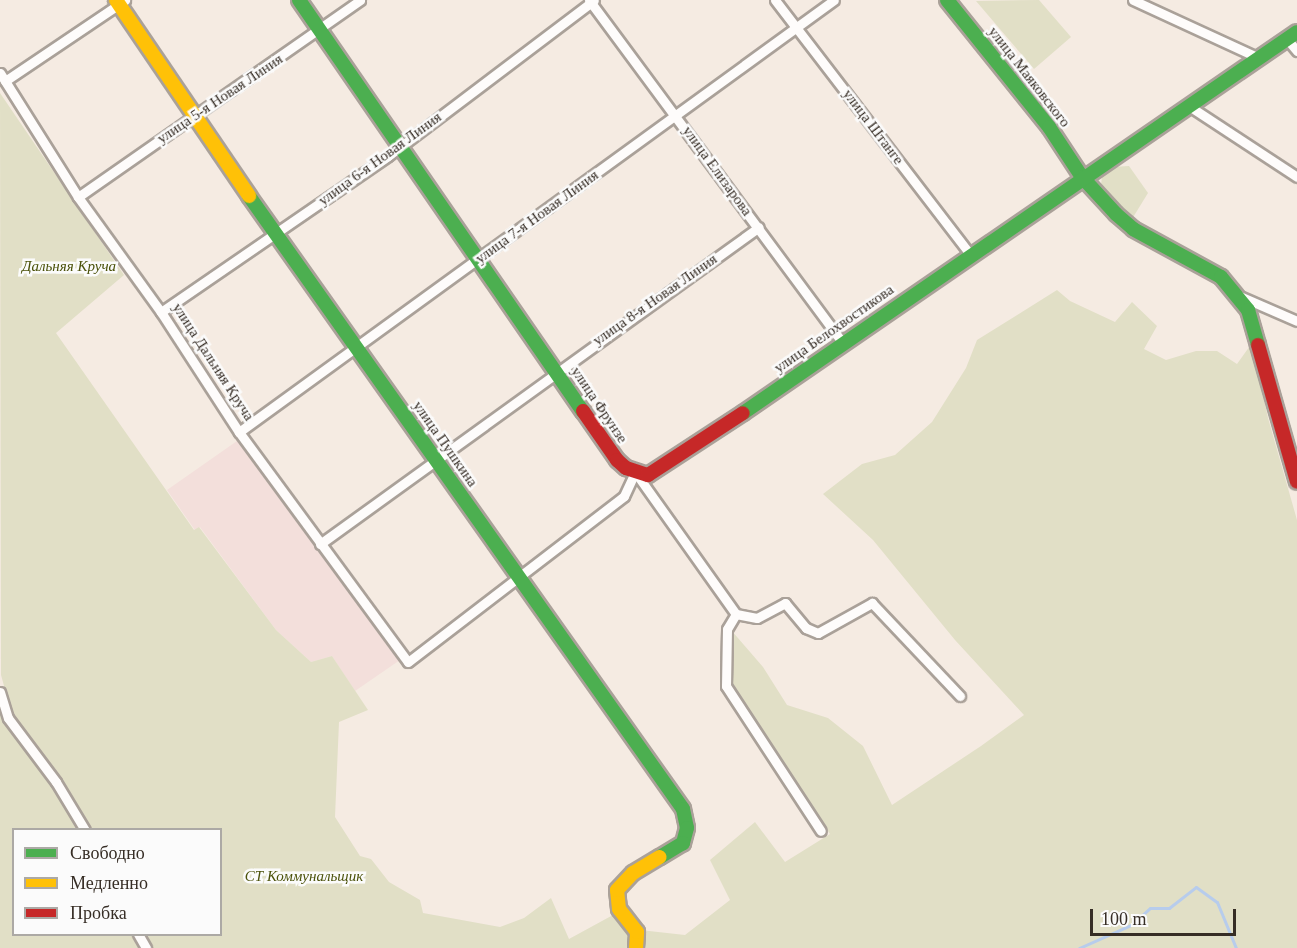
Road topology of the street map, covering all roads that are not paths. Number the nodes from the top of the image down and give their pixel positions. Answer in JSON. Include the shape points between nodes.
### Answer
{"nodes":[{"id":1,"x":299,"y":0,"type":"edge"},
{"id":2,"x":360,"y":0,"type":"edge"},
{"id":3,"x":775,"y":0,"type":"edge"},
{"id":4,"x":834,"y":0,"type":"edge"},
{"id":5,"x":947,"y":0,"type":"edge"},
{"id":6,"x":1133,"y":0,"type":"edge"},
{"id":7,"x":591,"y":1,"type":"edge"},
{"id":8,"x":120,"y":2,"type":"edge"},
{"id":9,"x":798,"y":28,"type":"junction"},
{"id":10,"x":321,"y":30,"type":"junction"},
{"id":11,"x":1292,"y":35,"type":"edge"},
{"id":12,"x":1297,"y":51,"type":"edge"},
{"id":13,"x":1259,"y":58,"type":"junction"},
{"id":14,"x":3,"y":77,"type":"edge"},
{"id":15,"x":1189,"y":106,"type":"junction"},
{"id":16,"x":195,"y":115,"type":"junction"},
{"id":17,"x":678,"y":117,"type":"junction"},
{"id":18,"x":400,"y":147,"type":"junction"},
{"id":19,"x":1082,"y":177,"type":"junction"},
{"id":20,"x":1297,"y":177,"type":"edge"},
{"id":21,"x":78,"y":197,"type":"junction"},
{"id":22,"x":759,"y":227,"type":"junction"},
{"id":23,"x":274,"y":235,"type":"junction"},
{"id":24,"x":970,"y":254,"type":"junction"},
{"id":25,"x":478,"y":261,"type":"junction"},
{"id":26,"x":1237,"y":295,"type":"junction"},
{"id":27,"x":161,"y":312,"type":"junction"},
{"id":28,"x":1297,"y":321,"type":"edge"},
{"id":29,"x":843,"y":343,"type":"junction"},
{"id":30,"x":357,"y":346,"type":"junction"},
{"id":31,"x":556,"y":372,"type":"junction"},
{"id":32,"x":239,"y":432,"type":"junction"},
{"id":33,"x":435,"y":459,"type":"junction"},
{"id":34,"x":634,"y":472,"type":"junction"},
{"id":35,"x":1297,"y":482,"type":"edge"},
{"id":36,"x":320,"y":544,"type":"junction"},
{"id":37,"x":517,"y":576,"type":"junction"},
{"id":38,"x":736,"y":614,"type":"junction"},
{"id":39,"x":0,"y":692,"type":"edge"},
{"id":40,"x":960,"y":696,"type":"dead end"},
{"id":41,"x":84,"y":828,"type":"edge"},
{"id":42,"x":821,"y":831,"type":"dead end"},
{"id":43,"x":636,"y":948,"type":"edge"}],
"edges":[{"from":1,"to":10,"type":"street","name":"улица Фрунзе"},
{"from":2,"to":10,"type":"street","name":"улица 5-я Новая Линия"},
{"from":3,"to":9,"type":"street","name":"улица Штанге"},
{"from":4,"to":9,"type":"street","name":"улица 7-я Новая Линия"},
{"from":5,"to":19,"type":"street","name":"улица Маяковского","via":[[1050,127]]},
{"from":6,"to":13,"type":"street"},
{"from":7,"to":17,"type":"street","name":"улица Елизарова"},
{"from":7,"to":18,"type":"street","name":"улица 6-я Новая Линия"},
{"from":8,"to":14,"type":"street"},
{"from":8,"to":16,"type":"street","name":"улица Пушкина"},
{"from":9,"to":17,"type":"street","name":"улица 7-я Новая Линия"},
{"from":9,"to":24,"type":"street","name":"улица Штанге"},
{"from":10,"to":16,"type":"street","name":"улица 5-я Новая Линия"},
{"from":10,"to":18,"type":"street","name":"улица Фрунзе"},
{"from":11,"to":12,"type":"street"},
{"from":11,"to":13,"type":"street","name":"улица Белохвостикова"},
{"from":13,"to":15,"type":"street","name":"улица Белохвостикова"},
{"from":14,"to":21,"type":"street","name":"улица Дальняя Круча"},
{"from":15,"to":19,"type":"street","name":"улица Белохвостикова"},
{"from":15,"to":20,"type":"street"},
{"from":16,"to":21,"type":"street","name":"улица 5-я Новая Линия"},
{"from":16,"to":23,"type":"street","name":"улица Пушкина"},
{"from":17,"to":22,"type":"street","name":"улица Елизарова"},
{"from":17,"to":25,"type":"street","name":"улица 7-я Новая Линия","via":[[490,247]]},
{"from":18,"to":23,"type":"street","name":"улица 6-я Новая Линия"},
{"from":18,"to":25,"type":"street","name":"улица Фрунзе"},
{"from":19,"to":24,"type":"street","name":"улица Белохвостикова"},
{"from":19,"to":26,"type":"street","name":"улица Маяковского","via":[[1133,229],[1221,278]]},
{"from":21,"to":27,"type":"street","name":"улица Дальняя Круча"},
{"from":22,"to":29,"type":"street","name":"улица Елизарова"},
{"from":22,"to":31,"type":"street","name":"улица 8-я Новая Линия"},
{"from":23,"to":27,"type":"street","name":"улица 6-я Новая Линия"},
{"from":23,"to":30,"type":"street","name":"улица Пушкина"},
{"from":24,"to":29,"type":"street","name":"улица Белохвостикова"},
{"from":25,"to":30,"type":"street","name":"улица 7-я Новая Линия"},
{"from":25,"to":31,"type":"street","name":"улица Фрунзе"},
{"from":26,"to":28,"type":"street"},
{"from":26,"to":35,"type":"street","name":"улица Маяковского","via":[[1254,326]]},
{"from":27,"to":32,"type":"street","name":"улица Дальняя Круча"},
{"from":29,"to":34,"type":"street","name":"улица Белохвостикова","via":[[662,470],[648,475]]},
{"from":30,"to":32,"type":"street","name":"улица 7-я Новая Линия"},
{"from":30,"to":33,"type":"street","name":"улица Пушкина"},
{"from":31,"to":33,"type":"street","name":"улица 8-я Новая Линия"},
{"from":31,"to":34,"type":"street","name":"улица Фрунзе","via":[[617,460]]},
{"from":32,"to":36,"type":"street","name":"улица Дальняя Круча"},
{"from":33,"to":36,"type":"street","name":"улица 8-я Новая Линия"},
{"from":33,"to":37,"type":"street","name":"улица Пушкина"},
{"from":34,"to":37,"type":"street","via":[[624,496]]},
{"from":34,"to":38,"type":"street","name":"улица Фрунзе"},
{"from":36,"to":37,"type":"street","name":"улица Дальняя Круча","via":[[408,662]]},
{"from":37,"to":43,"type":"street","name":"улица Пушкина","via":[[683,809],[687,828],[683,843],[633,873],[617,890],[619,909],[636,932]]},
{"from":38,"to":40,"type":"street","via":[[757,618],[785,603],[806,628],[818,633],[872,603]]},
{"from":38,"to":42,"type":"street","via":[[727,629],[726,686]]},
{"from":39,"to":41,"type":"street","via":[[8,718],[56,782]]}]}
